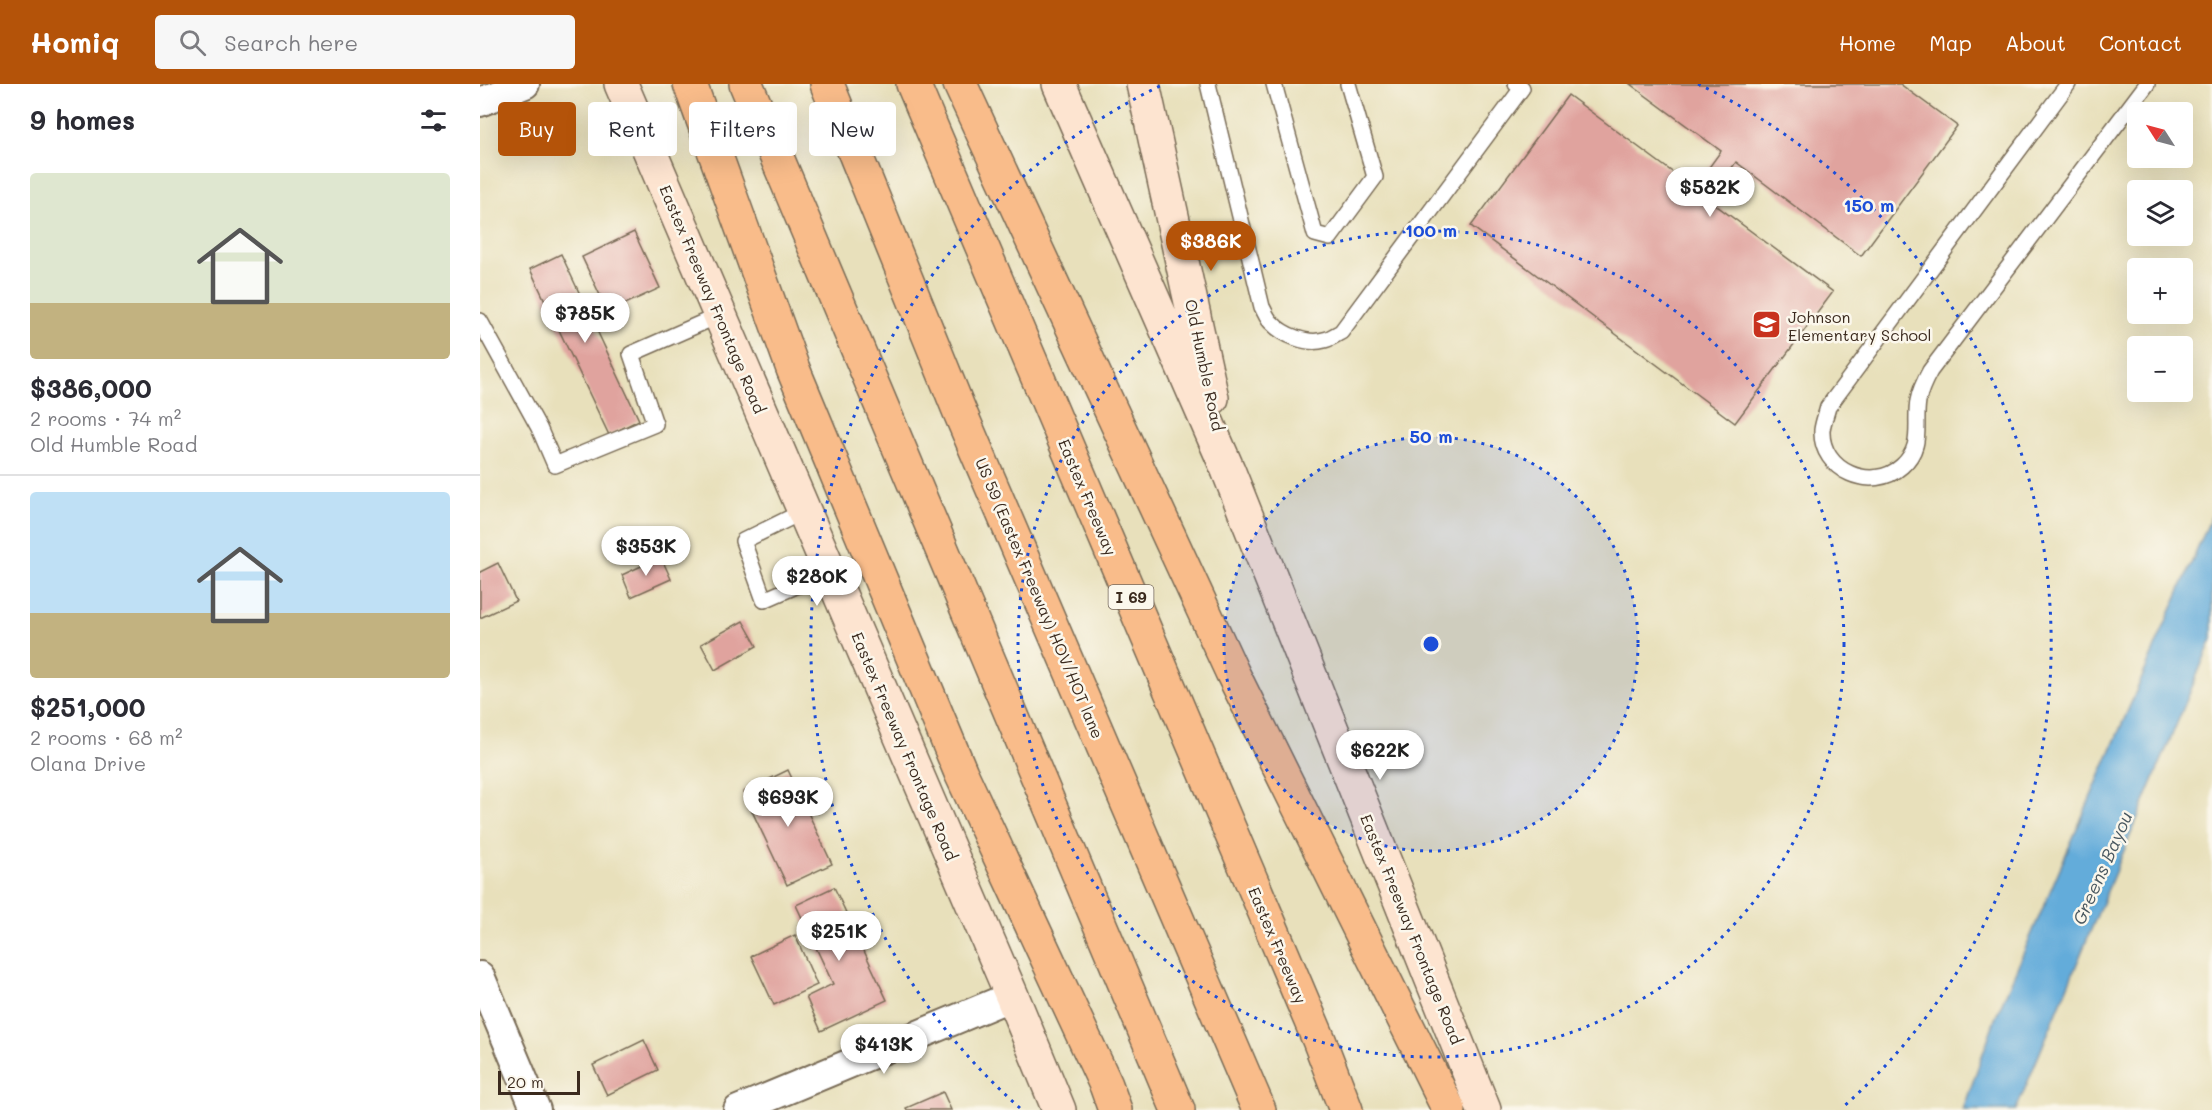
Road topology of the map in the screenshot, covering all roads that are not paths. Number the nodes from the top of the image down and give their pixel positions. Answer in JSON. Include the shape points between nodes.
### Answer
{"nodes":[{"id":1,"x":525,"y":84,"type":"edge"},
{"id":2,"x":621,"y":84,"type":"edge"},
{"id":3,"x":690,"y":84,"type":"edge"},
{"id":4,"x":746,"y":84,"type":"edge"},
{"id":5,"x":827,"y":84,"type":"edge"},
{"id":6,"x":913,"y":84,"type":"edge"},
{"id":7,"x":960,"y":84,"type":"edge"},
{"id":8,"x":1059,"y":84,"type":"edge"},
{"id":9,"x":1143,"y":84,"type":"edge"},
{"id":10,"x":1208,"y":84,"type":"edge"},
{"id":11,"x":1274,"y":84,"type":"edge"},
{"id":12,"x":1348,"y":84,"type":"edge"},
{"id":13,"x":1516,"y":84,"type":"edge"},
{"id":14,"x":2068,"y":84,"type":"edge"},
{"id":15,"x":2147,"y":84,"type":"edge"},
{"id":16,"x":480,"y":102,"type":"edge"},
{"id":17,"x":720,"y":315,"type":"junction"},
{"id":18,"x":480,"y":321,"type":"edge"},
{"id":19,"x":1228,"y":470,"type":"junction"},
{"id":20,"x":804,"y":511,"type":"junction"},
{"id":21,"x":830,"y":571,"type":"junction"},
{"id":22,"x":480,"y":976,"type":"edge"},
{"id":23,"x":1012,"y":996,"type":"junction"},
{"id":24,"x":536,"y":1110,"type":"edge"},
{"id":25,"x":738,"y":1110,"type":"edge"},
{"id":26,"x":1059,"y":1110,"type":"edge"},
{"id":27,"x":1115,"y":1110,"type":"edge"},
{"id":28,"x":1178,"y":1110,"type":"edge"},
{"id":29,"x":1258,"y":1110,"type":"edge"},
{"id":30,"x":1346,"y":1110,"type":"edge"},
{"id":31,"x":1449,"y":1110,"type":"edge"},
{"id":32,"x":1484,"y":1110,"type":"edge"}],
"edges":[{"from":1,"to":16,"type":"street"},
{"from":2,"to":17,"type":"main road","name":"Eastex Freeway Frontage Road"},
{"from":3,"to":27,"type":"highway","via":[[793,369],[961,773]]},
{"from":4,"to":28,"type":"highway"},
{"from":5,"to":29,"type":"highway","name":"US 59 (Eastex Freeway) HOV/HOT lane","via":[[959,410]]},
{"from":6,"to":30,"type":"highway","name":"Eastex Freeway","number":"I 69"},
{"from":7,"to":31,"type":"highway","via":[[1232,672]]},
{"from":8,"to":19,"type":"main road","name":"Eastex Freeway Frontage Road"},
{"from":9,"to":19,"type":"main road","name":"Old Humble Road"},
{"from":10,"to":13,"type":"lane","via":[[1262,307],[1270,322],[1281,330],[1313,341],[1341,332],[1522,88]]},
{"from":11,"to":12,"type":"lane","via":[[1315,234],[1330,238],[1375,177]]},
{"from":14,"to":15,"type":"lane","via":[[1828,407],[1822,431],[1824,443],[1828,455],[1845,472],[1856,477],[1881,477],[1893,473],[1907,460],[1916,443],[1918,401],[1930,371]]},
{"from":17,"to":18,"type":"lane","via":[[631,354],[655,424],[555,465]]},
{"from":17,"to":20,"type":"main road","name":"Eastex Freeway Frontage Road"},
{"from":19,"to":32,"type":"main road","name":"Eastex Freeway Frontage Road"},
{"from":20,"to":21,"type":"main road","name":"Eastex Freeway Frontage Road"},
{"from":20,"to":21,"type":"lane","via":[[743,541],[764,600]]},
{"from":21,"to":23,"type":"main road","name":"Eastex Freeway Frontage Road"},
{"from":22,"to":24,"type":"street"},
{"from":23,"to":25,"type":"street"},
{"from":23,"to":26,"type":"main road","name":"Eastex Freeway Frontage Road"}]}
